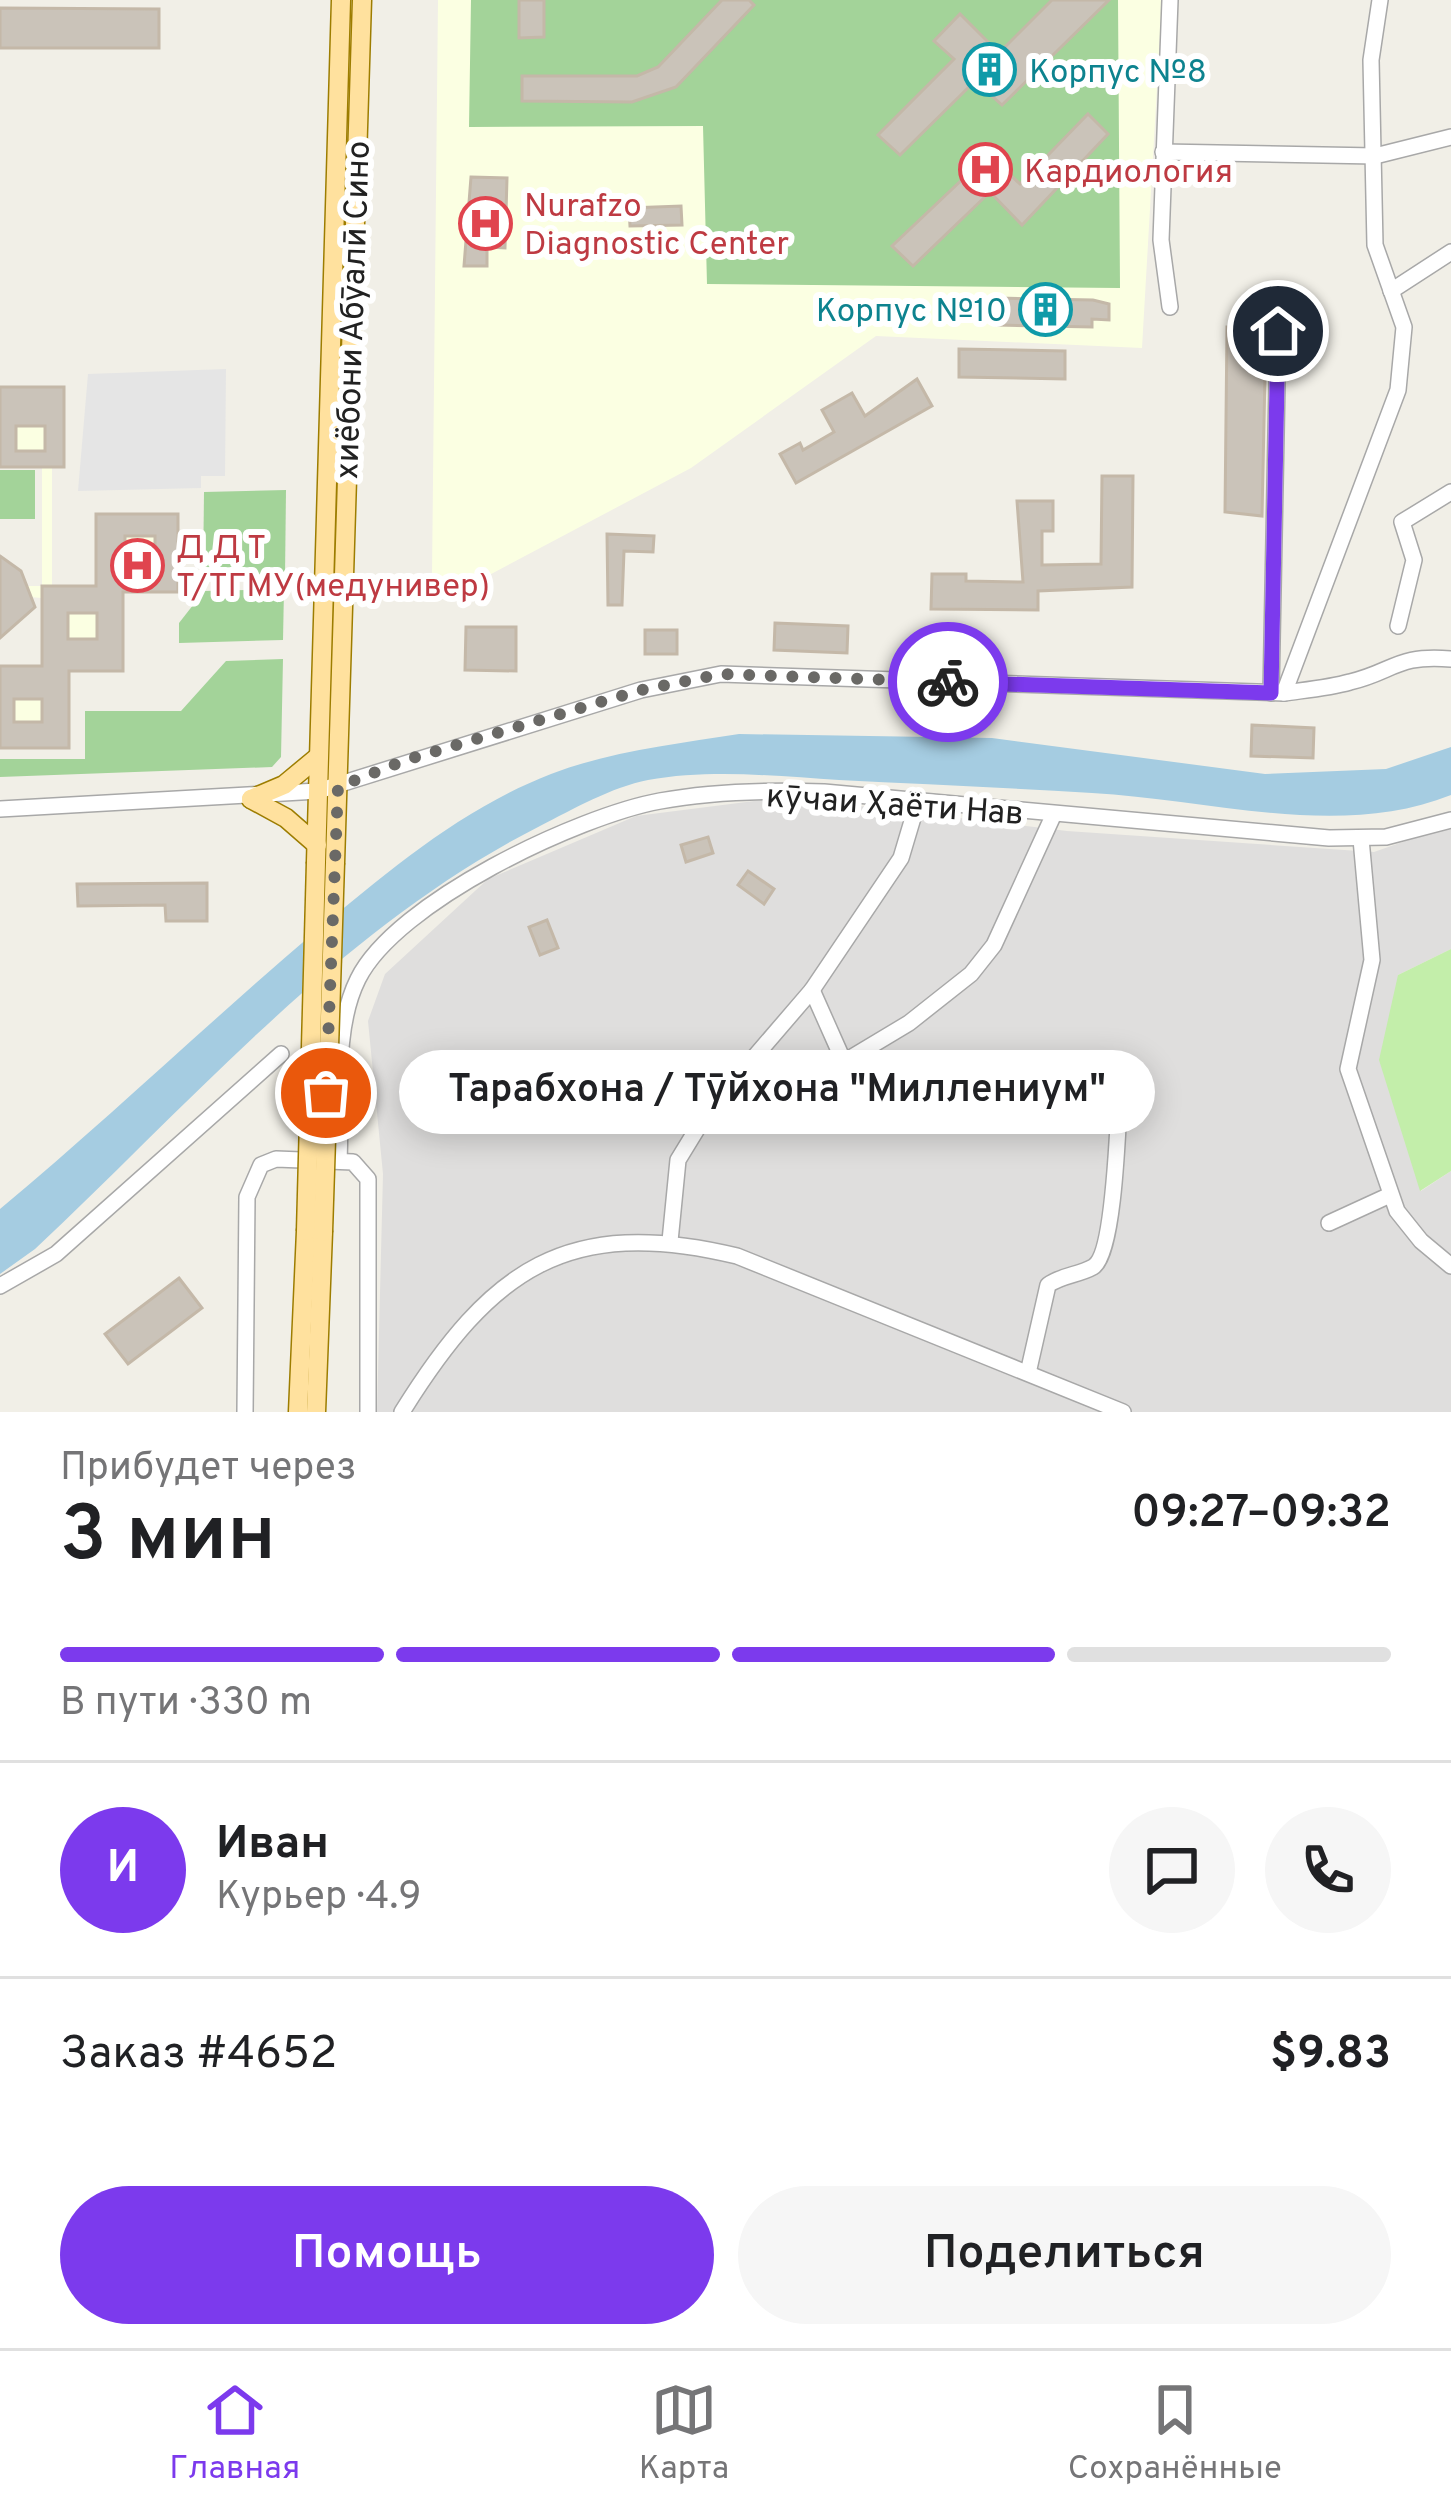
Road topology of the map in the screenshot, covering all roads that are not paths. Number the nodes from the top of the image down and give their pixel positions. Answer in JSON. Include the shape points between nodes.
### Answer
{"nodes":[{"id":1,"x":341,"y":0,"type":"edge"},
{"id":2,"x":362,"y":0,"type":"edge"},
{"id":3,"x":1170,"y":0,"type":"edge"},
{"id":4,"x":1380,"y":0,"type":"edge"},
{"id":5,"x":1451,"y":137,"type":"edge"},
{"id":6,"x":1163,"y":152,"type":"junction"},
{"id":7,"x":1375,"y":157,"type":"junction"},
{"id":8,"x":1451,"y":252,"type":"edge"},
{"id":9,"x":1391,"y":291,"type":"junction"},
{"id":10,"x":1170,"y":307,"type":"dead end"},
{"id":11,"x":1278,"y":331,"type":"dead end"},
{"id":12,"x":1451,"y":492,"type":"edge"},
{"id":13,"x":1398,"y":626,"type":"dead end"},
{"id":14,"x":1451,"y":659,"type":"edge"},
{"id":15,"x":1277,"y":693,"type":"junction"},
{"id":16,"x":319,"y":757,"type":"junction"},
{"id":17,"x":328,"y":789,"type":"junction"},
{"id":18,"x":251,"y":799,"type":"junction"},
{"id":19,"x":918,"y":800,"type":"junction"},
{"id":20,"x":0,"y":808,"type":"edge"},
{"id":21,"x":1053,"y":816,"type":"junction"},
{"id":22,"x":1451,"y":820,"type":"edge"},
{"id":23,"x":1361,"y":838,"type":"junction"},
{"id":24,"x":322,"y":857,"type":"junction"},
{"id":25,"x":812,"y":990,"type":"junction"},
{"id":26,"x":281,"y":1054,"type":"dead end"},
{"id":27,"x":1120,"y":1088,"type":"dead end"},
{"id":28,"x":339,"y":1160,"type":"junction"},
{"id":29,"x":1390,"y":1195,"type":"junction"},
{"id":30,"x":1329,"y":1223,"type":"dead end"},
{"id":31,"x":314,"y":1231,"type":"junction"},
{"id":32,"x":670,"y":1241,"type":"junction"},
{"id":33,"x":1451,"y":1266,"type":"edge"},
{"id":34,"x":0,"y":1286,"type":"edge"},
{"id":35,"x":1028,"y":1373,"type":"junction"},
{"id":36,"x":245,"y":1412,"type":"edge"},
{"id":37,"x":298,"y":1412,"type":"edge"},
{"id":38,"x":316,"y":1412,"type":"edge"},
{"id":39,"x":368,"y":1412,"type":"edge"},
{"id":40,"x":402,"y":1412,"type":"edge"},
{"id":41,"x":1123,"y":1412,"type":"edge"}],
"edges":[{"from":1,"to":16,"type":"main road","name":"хиёбони Абӯалӣ Сино"},
{"from":2,"to":17,"type":"main road","name":"хиёбони Абӯалӣ Сино"},
{"from":3,"to":6,"type":"street"},
{"from":4,"to":7,"type":"street","via":[[1371,60]]},
{"from":5,"to":7,"type":"street"},
{"from":6,"to":7,"type":"street"},
{"from":6,"to":10,"type":"street","via":[[1162,270]]},
{"from":7,"to":9,"type":"street","via":[[1375,245]]},
{"from":8,"to":9,"type":"street"},
{"from":9,"to":15,"type":"street","via":[[1404,327],[1398,390]]},
{"from":11,"to":15,"type":"street"},
{"from":12,"to":13,"type":"street","via":[[1402,521],[1414,560]]},
{"from":14,"to":15,"type":"street","via":[[1408,659],[1355,682]]},
{"from":15,"to":17,"type":"street","via":[[721,674],[641,690]]},
{"from":16,"to":17,"type":"main road","name":"хиёбони Абӯалӣ Сино"},
{"from":16,"to":18,"type":"main road"},
{"from":17,"to":18,"type":"street"},
{"from":17,"to":24,"type":"main road","name":"хиёбони Абӯалӣ Сино"},
{"from":18,"to":20,"type":"street"},
{"from":18,"to":24,"type":"main road","via":[[286,818]]},
{"from":19,"to":21,"type":"street","name":"кӯчаи Ҳаёти Нав"},
{"from":19,"to":25,"type":"street","via":[[893,872]]},
{"from":19,"to":28,"type":"street","name":"кӯчаи Ҳаёти Нав","via":[[766,790],[656,801],[466,881],[403,928],[359,977],[344,1028]]},
{"from":21,"to":23,"type":"street","name":"кӯчаи Ҳаёти Нав"},
{"from":21,"to":25,"type":"street","via":[[994,945],[910,1023],[844,1062]]},
{"from":22,"to":23,"type":"street","name":"кӯчаи Ҳаёти Нав"},
{"from":23,"to":29,"type":"street","via":[[1372,960],[1346,1057]]},
{"from":24,"to":31,"type":"main road","name":"хиёбони Абӯалӣ Сино","bridge":true},
{"from":25,"to":32,"type":"street","via":[[708,1111],[678,1160]]},
{"from":26,"to":34,"type":"street","via":[[56,1254]]},
{"from":27,"to":35,"type":"street","via":[[1114,1192],[1100,1256],[1094,1267],[1048,1285]]},
{"from":28,"to":36,"type":"street","via":[[267,1162],[250,1187]]},
{"from":28,"to":39,"type":"street","via":[[363,1168],[371,1189]]},
{"from":29,"to":30,"type":"street"},
{"from":29,"to":33,"type":"street","via":[[1408,1227]]},
{"from":31,"to":37,"type":"main road","name":"хиёбони Абӯалӣ Сино"},
{"from":31,"to":38,"type":"main road","name":"хиёбони Абӯалӣ Сино"},
{"from":32,"to":35,"type":"street","via":[[737,1256]]},
{"from":32,"to":40,"type":"street","via":[[584,1247],[513,1281],[461,1326]]},
{"from":35,"to":41,"type":"street"}]}
